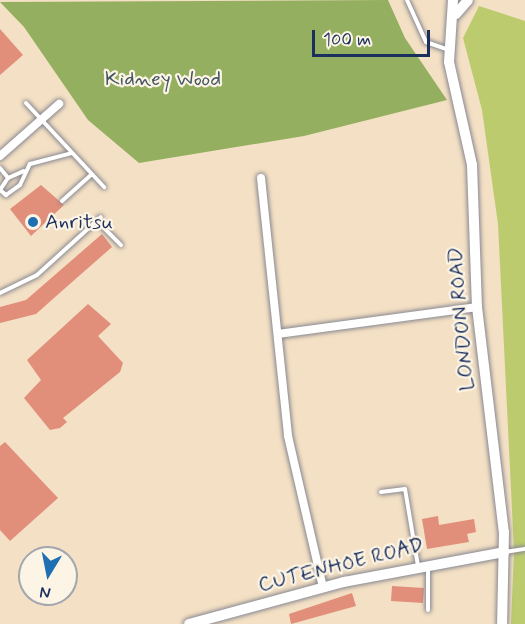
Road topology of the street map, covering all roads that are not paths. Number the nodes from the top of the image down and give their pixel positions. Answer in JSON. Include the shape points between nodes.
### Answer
{"nodes":[{"id":1,"x":407,"y":0,"type":"edge"},
{"id":2,"x":453,"y":0,"type":"edge"},
{"id":3,"x":468,"y":0,"type":"edge"},
{"id":4,"x":456,"y":14,"type":"junction"},
{"id":5,"x":449,"y":51,"type":"junction"},
{"id":6,"x":26,"y":103,"type":"dead end"},
{"id":7,"x":59,"y":104,"type":"dead end"},
{"id":8,"x":40,"y":120,"type":"junction"},
{"id":9,"x":72,"y":153,"type":"junction"},
{"id":10,"x":0,"y":156,"type":"edge"},
{"id":11,"x":0,"y":168,"type":"edge"},
{"id":12,"x":24,"y":171,"type":"junction"},
{"id":13,"x":92,"y":174,"type":"junction"},
{"id":14,"x":8,"y":178,"type":"junction"},
{"id":15,"x":261,"y":178,"type":"dead end"},
{"id":16,"x":104,"y":187,"type":"dead end"},
{"id":17,"x":62,"y":201,"type":"dead end"},
{"id":18,"x":121,"y":245,"type":"dead end"},
{"id":19,"x":0,"y":293,"type":"edge"},
{"id":20,"x":477,"y":307,"type":"junction"},
{"id":21,"x":278,"y":334,"type":"junction"},
{"id":22,"x":381,"y":492,"type":"dead end"},
{"id":23,"x":525,"y":549,"type":"edge"},
{"id":24,"x":504,"y":552,"type":"junction"},
{"id":25,"x":423,"y":565,"type":"junction"},
{"id":26,"x":323,"y":588,"type":"junction"},
{"id":27,"x":428,"y":610,"type":"dead end"},
{"id":28,"x":189,"y":624,"type":"edge"},
{"id":29,"x":502,"y":624,"type":"edge"}],
"edges":[{"from":1,"to":5,"type":"lane","via":[[426,42]]},
{"from":2,"to":4,"type":"street","name":"LONDON ROAD"},
{"from":3,"to":4,"type":"street","name":"LONDON ROAD"},
{"from":4,"to":5,"type":"street","name":"LONDON ROAD"},
{"from":5,"to":20,"type":"street","name":"LONDON ROAD","via":[[472,165]]},
{"from":6,"to":8,"type":"lane"},
{"from":7,"to":8,"type":"street"},
{"from":8,"to":9,"type":"lane"},
{"from":8,"to":10,"type":"street"},
{"from":9,"to":12,"type":"lane","via":[[41,159]]},
{"from":9,"to":13,"type":"lane"},
{"from":11,"to":14,"type":"lane"},
{"from":12,"to":14,"type":"lane"},
{"from":12,"to":14,"type":"lane","via":[[20,185],[6,195],[0,190]]},
{"from":13,"to":16,"type":"lane"},
{"from":13,"to":17,"type":"lane"},
{"from":15,"to":21,"type":"street"},
{"from":18,"to":19,"type":"lane","via":[[99,219],[37,275]]},
{"from":20,"to":21,"type":"street"},
{"from":20,"to":24,"type":"street","name":"LONDON ROAD"},
{"from":21,"to":26,"type":"street","via":[[288,436]]},
{"from":22,"to":25,"type":"lane","via":[[405,489]]},
{"from":23,"to":24,"type":"lane"},
{"from":24,"to":25,"type":"street","name":"CUTENHOE ROAD"},
{"from":24,"to":29,"type":"street","name":"LONDON ROAD"},
{"from":25,"to":26,"type":"street","name":"CUTENHOE ROAD"},
{"from":25,"to":27,"type":"lane"},
{"from":26,"to":28,"type":"street","name":"CUTENHOE ROAD"}]}
